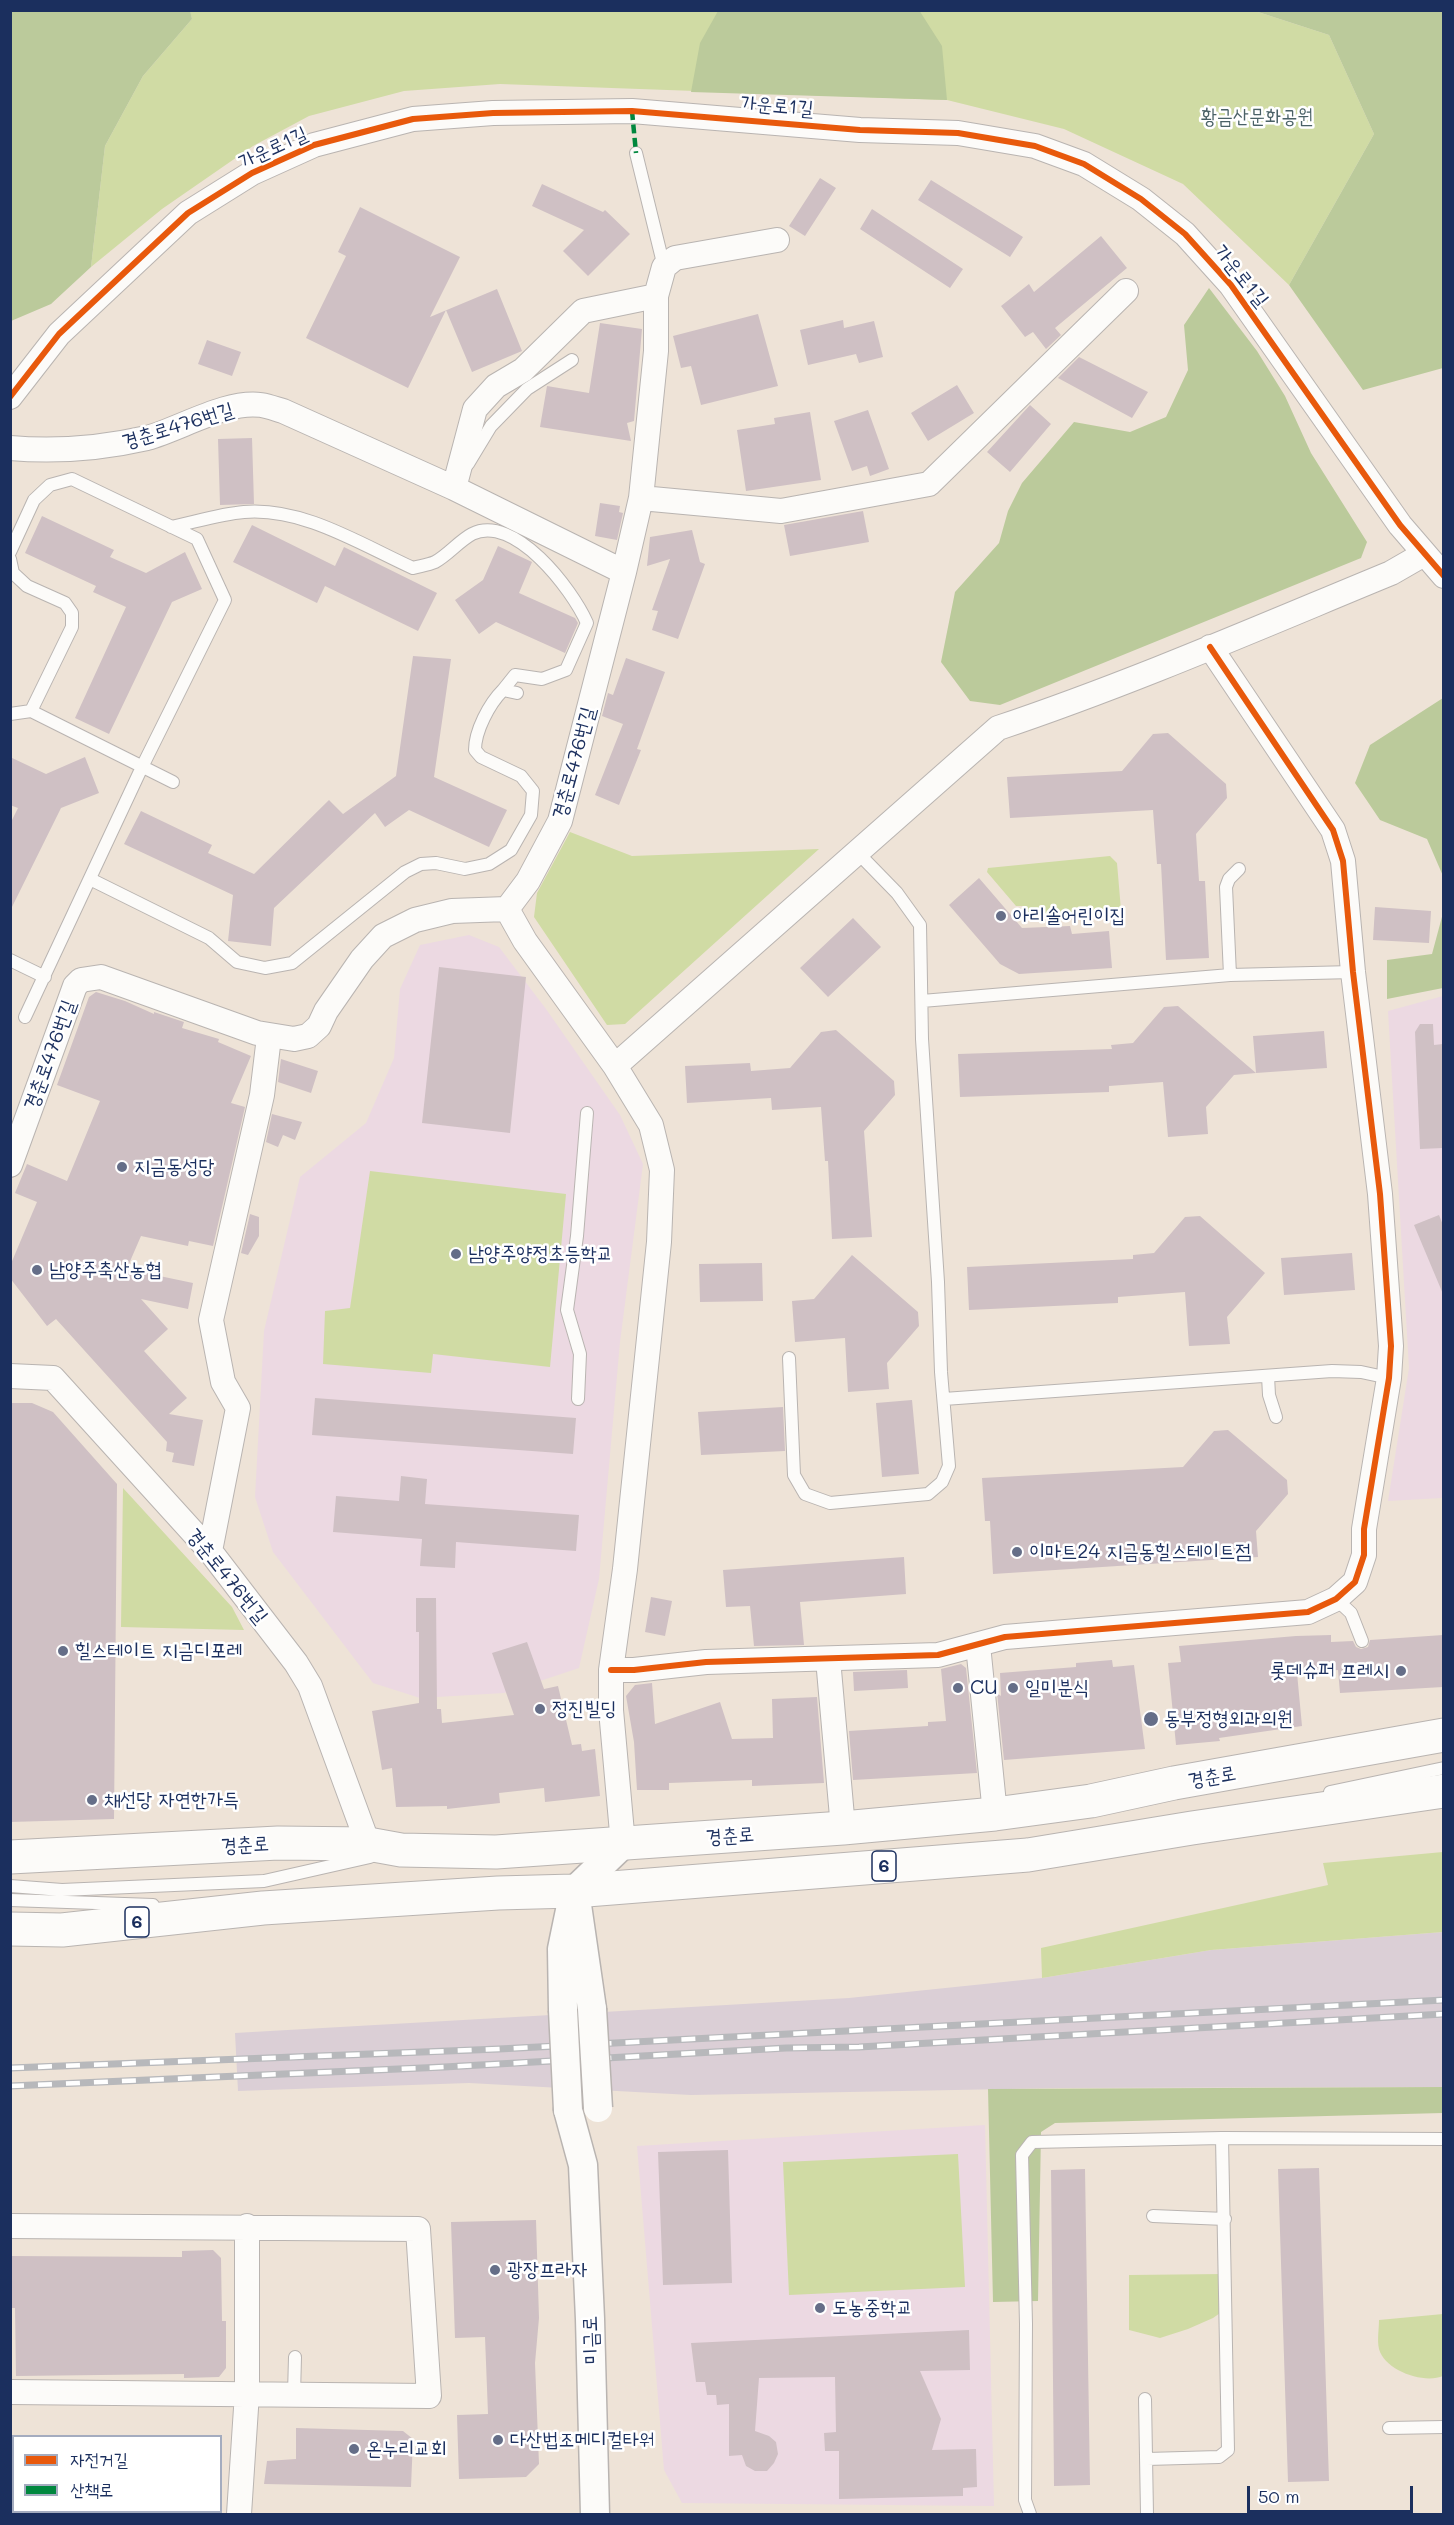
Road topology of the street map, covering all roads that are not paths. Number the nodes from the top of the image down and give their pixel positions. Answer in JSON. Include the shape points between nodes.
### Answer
{"nodes":[{"id":1,"x":636,"y":153,"type":"dead end"},
{"id":2,"x":777,"y":240,"type":"dead end"},
{"id":3,"x":664,"y":267,"type":"junction"},
{"id":4,"x":1126,"y":291,"type":"dead end"},
{"id":5,"x":656,"y":296,"type":"junction"},
{"id":6,"x":572,"y":360,"type":"dead end"},
{"id":7,"x":10,"y":397,"type":"edge"},
{"id":8,"x":10,"y":448,"type":"edge"},
{"id":9,"x":454,"y":488,"type":"junction"},
{"id":10,"x":641,"y":498,"type":"junction"},
{"id":11,"x":171,"y":527,"type":"junction"},
{"id":12,"x":10,"y":552,"type":"edge"},
{"id":13,"x":1424,"y":554,"type":"junction"},
{"id":14,"x":10,"y":559,"type":"edge"},
{"id":15,"x":624,"y":572,"type":"junction"},
{"id":16,"x":1443,"y":576,"type":"edge"},
{"id":17,"x":1210,"y":647,"type":"junction"},
{"id":18,"x":503,"y":690,"type":"junction"},
{"id":19,"x":516,"y":693,"type":"dead end"},
{"id":20,"x":31,"y":711,"type":"junction"},
{"id":21,"x":10,"y":714,"type":"edge"},
{"id":22,"x":142,"y":767,"type":"junction"},
{"id":23,"x":173,"y":782,"type":"dead end"},
{"id":24,"x":858,"y":853,"type":"junction"},
{"id":25,"x":1239,"y":869,"type":"dead end"},
{"id":26,"x":90,"y":879,"type":"junction"},
{"id":27,"x":507,"y":909,"type":"junction"},
{"id":28,"x":10,"y":960,"type":"edge"},
{"id":29,"x":1353,"y":972,"type":"junction"},
{"id":30,"x":1230,"y":975,"type":"junction"},
{"id":31,"x":45,"y":977,"type":"junction"},
{"id":32,"x":922,"y":1001,"type":"junction"},
{"id":33,"x":25,"y":1017,"type":"dead end"},
{"id":34,"x":269,"y":1037,"type":"junction"},
{"id":35,"x":615,"y":1066,"type":"junction"},
{"id":36,"x":587,"y":1113,"type":"dead end"},
{"id":37,"x":10,"y":1165,"type":"edge"},
{"id":38,"x":789,"y":1358,"type":"dead end"},
{"id":39,"x":10,"y":1376,"type":"edge"},
{"id":40,"x":1268,"y":1376,"type":"junction"},
{"id":41,"x":1389,"y":1378,"type":"junction"},
{"id":42,"x":578,"y":1399,"type":"dead end"},
{"id":43,"x":944,"y":1399,"type":"junction"},
{"id":44,"x":1276,"y":1417,"type":"dead end"},
{"id":45,"x":210,"y":1551,"type":"junction"},
{"id":46,"x":1336,"y":1599,"type":"junction"},
{"id":47,"x":1362,"y":1641,"type":"dead end"},
{"id":48,"x":978,"y":1645,"type":"junction"},
{"id":49,"x":828,"y":1659,"type":"junction"},
{"id":50,"x":611,"y":1670,"type":"junction"},
{"id":51,"x":1443,"y":1735,"type":"edge"},
{"id":52,"x":1443,"y":1768,"type":"edge"},
{"id":53,"x":1443,"y":1791,"type":"edge"},
{"id":54,"x":1319,"y":1794,"type":"dead end"},
{"id":55,"x":1286,"y":1802,"type":"dead end"},
{"id":56,"x":995,"y":1814,"type":"junction"},
{"id":57,"x":843,"y":1828,"type":"junction"},
{"id":58,"x":1192,"y":1828,"type":"junction"},
{"id":59,"x":368,"y":1844,"type":"junction"},
{"id":60,"x":623,"y":1844,"type":"junction"},
{"id":61,"x":401,"y":1850,"type":"junction"},
{"id":62,"x":10,"y":1857,"type":"edge"},
{"id":63,"x":10,"y":1886,"type":"edge"},
{"id":64,"x":574,"y":1891,"type":"junction"},
{"id":65,"x":10,"y":1900,"type":"edge"},
{"id":66,"x":262,"y":1908,"type":"junction"},
{"id":67,"x":10,"y":1929,"type":"edge"},
{"id":68,"x":1222,"y":2138,"type":"junction"},
{"id":69,"x":1443,"y":2139,"type":"edge"},
{"id":70,"x":583,"y":2165,"type":"junction"},
{"id":71,"x":1153,"y":2216,"type":"dead end"},
{"id":72,"x":1225,"y":2219,"type":"junction"},
{"id":73,"x":10,"y":2226,"type":"edge"},
{"id":74,"x":247,"y":2226,"type":"junction"},
{"id":75,"x":295,"y":2357,"type":"dead end"},
{"id":76,"x":10,"y":2392,"type":"edge"},
{"id":77,"x":247,"y":2393,"type":"junction"},
{"id":78,"x":294,"y":2394,"type":"junction"},
{"id":79,"x":1145,"y":2399,"type":"dead end"},
{"id":80,"x":1443,"y":2427,"type":"edge"},
{"id":81,"x":1389,"y":2428,"type":"dead end"},
{"id":82,"x":1147,"y":2459,"type":"junction"},
{"id":83,"x":239,"y":2514,"type":"edge"},
{"id":84,"x":595,"y":2514,"type":"edge"},
{"id":85,"x":1030,"y":2514,"type":"edge"},
{"id":86,"x":1147,"y":2514,"type":"edge"}],
"edges":[{"from":1,"to":3,"type":"lane"},
{"from":2,"to":3,"type":"street","via":[[675,258]]},
{"from":3,"to":5,"type":"street"},
{"from":4,"to":10,"type":"street","via":[[929,484],[781,511]]},
{"from":5,"to":9,"type":"street","via":[[584,311],[523,370],[496,386],[475,410]]},
{"from":5,"to":10,"type":"street","via":[[656,351]]},
{"from":6,"to":9,"type":"lane","via":[[527,389],[491,426]]},
{"from":7,"to":13,"type":"street","name":"가운로1길","via":[[59,334],[188,213],[252,173],[314,145],[413,119],[493,113],[632,111],[958,134],[1035,146],[1084,164],[1142,199],[1185,234],[1231,285]]},
{"from":8,"to":9,"type":"street","name":"경춘로476번길","via":[[110,446],[149,437],[230,408],[259,405],[283,411]]},
{"from":9,"to":15,"type":"street","name":"경춘로476번길"},
{"from":10,"to":15,"type":"street"},
{"from":11,"to":12,"type":"lane","via":[[72,479],[50,485],[34,500]]},
{"from":11,"to":18,"type":"lane","via":[[244,512],[290,516],[413,568],[435,562],[473,534],[493,530],[533,550],[562,582],[586,623],[566,670],[542,679],[516,675]]},
{"from":11,"to":22,"type":"lane","via":[[197,539],[225,600]]},
{"from":13,"to":16,"type":"street","name":"가운로1길"},
{"from":13,"to":17,"type":"street","via":[[1390,573]]},
{"from":14,"to":20,"type":"lane","via":[[14,573],[27,586],[64,603],[72,614],[72,627]]},
{"from":15,"to":27,"type":"street","name":"경춘로476번길","via":[[560,821],[528,881]]},
{"from":17,"to":24,"type":"street","via":[[1074,703],[998,728]]},
{"from":17,"to":29,"type":"street","via":[[1333,830],[1343,861]]},
{"from":18,"to":19,"type":"lane"},
{"from":18,"to":26,"type":"lane","via":[[475,741],[475,750],[521,776],[533,791],[531,815],[511,850],[489,864],[465,869],[436,863],[421,864],[405,872],[292,963],[265,968],[237,962],[209,938]]},
{"from":20,"to":21,"type":"lane"},
{"from":20,"to":22,"type":"lane"},
{"from":22,"to":23,"type":"lane"},
{"from":22,"to":26,"type":"lane"},
{"from":24,"to":32,"type":"lane","via":[[897,893],[920,925]]},
{"from":24,"to":35,"type":"street"},
{"from":25,"to":30,"type":"lane","via":[[1226,886]]},
{"from":26,"to":31,"type":"lane"},
{"from":27,"to":34,"type":"street","name":"경춘로476번길","via":[[452,911],[414,921],[383,936],[308,1036],[294,1040]]},
{"from":27,"to":35,"type":"street","via":[[525,941]]},
{"from":28,"to":31,"type":"lane"},
{"from":29,"to":30,"type":"lane"},
{"from":29,"to":41,"type":"street","via":[[1380,1194],[1391,1346]]},
{"from":30,"to":32,"type":"lane"},
{"from":31,"to":33,"type":"lane"},
{"from":32,"to":43,"type":"lane"},
{"from":34,"to":37,"type":"street","name":"경춘로476번길","via":[[101,977],[81,980],[75,986]]},
{"from":34,"to":45,"type":"street","via":[[262,1095],[211,1320],[223,1382],[238,1408]]},
{"from":35,"to":50,"type":"street","via":[[651,1125],[662,1170],[659,1242]]},
{"from":36,"to":42,"type":"lane","via":[[567,1310],[580,1354]]},
{"from":38,"to":43,"type":"lane","via":[[794,1475],[805,1494],[830,1503],[928,1494],[942,1482],[949,1466]]},
{"from":39,"to":45,"type":"street","name":"경춘로476번길","via":[[53,1378]]},
{"from":40,"to":41,"type":"lane","via":[[1332,1371]]},
{"from":40,"to":43,"type":"lane"},
{"from":40,"to":44,"type":"lane"},
{"from":41,"to":46,"type":"street","via":[[1364,1529],[1364,1556],[1355,1582]]},
{"from":45,"to":59,"type":"street","name":"경춘로476번길","via":[[310,1686]]},
{"from":46,"to":47,"type":"lane","via":[[1351,1613]]},
{"from":46,"to":48,"type":"street","via":[[1308,1612],[1005,1638]]},
{"from":48,"to":49,"type":"street","via":[[938,1655]]},
{"from":48,"to":56,"type":"street"},
{"from":49,"to":50,"type":"street","via":[[706,1662]]},
{"from":49,"to":57,"type":"street"},
{"from":50,"to":60,"type":"street"},
{"from":51,"to":56,"type":"main road","name":"경춘로","via":[[1091,1801]]},
{"from":52,"to":54,"type":"lane"},
{"from":53,"to":58,"type":"main road","name":"경춘로","number":"6"},
{"from":55,"to":58,"type":"lane"},
{"from":56,"to":57,"type":"main road","name":"경춘로"},
{"from":57,"to":60,"type":"main road","name":"경춘로"},
{"from":58,"to":64,"type":"main road","name":"경춘로","number":"6","via":[[1028,1855]]},
{"from":59,"to":61,"type":"main road","name":"경춘로"},
{"from":59,"to":62,"type":"main road","name":"경춘로","via":[[278,1843]]},
{"from":60,"to":61,"type":"main road","name":"경춘로","via":[[496,1852]]},
{"from":60,"to":64,"type":"street"},
{"from":61,"to":63,"type":"lane","via":[[264,1881],[62,1890]]},
{"from":64,"to":66,"type":"main road","name":"경춘로","number":"6"},
{"from":64,"to":70,"type":"street","name":"미금로","bridge":true,"via":[[562,1948],[563,2010],[568,2110]]},
{"from":64,"to":70,"type":"street","name":"미금로","bridge":true,"via":[[592,2009],[598,2108]]},
{"from":65,"to":66,"type":"lane"},
{"from":66,"to":67,"type":"main road","name":"경춘로","number":"6","via":[[62,1930]]},
{"from":68,"to":69,"type":"lane"},
{"from":68,"to":72,"type":"lane"},
{"from":68,"to":85,"type":"lane","via":[[1032,2142],[1022,2155],[1025,2500]]},
{"from":70,"to":84,"type":"street","name":"미금로"},
{"from":71,"to":72,"type":"lane"},
{"from":72,"to":82,"type":"lane","via":[[1228,2450],[1219,2457]]},
{"from":73,"to":74,"type":"street"},
{"from":74,"to":77,"type":"street"},
{"from":74,"to":78,"type":"street","via":[[418,2229],[429,2396]]},
{"from":75,"to":78,"type":"lane"},
{"from":76,"to":77,"type":"street"},
{"from":77,"to":78,"type":"street"},
{"from":77,"to":83,"type":"street"},
{"from":79,"to":82,"type":"lane"},
{"from":80,"to":81,"type":"lane"},
{"from":82,"to":86,"type":"lane"}]}
